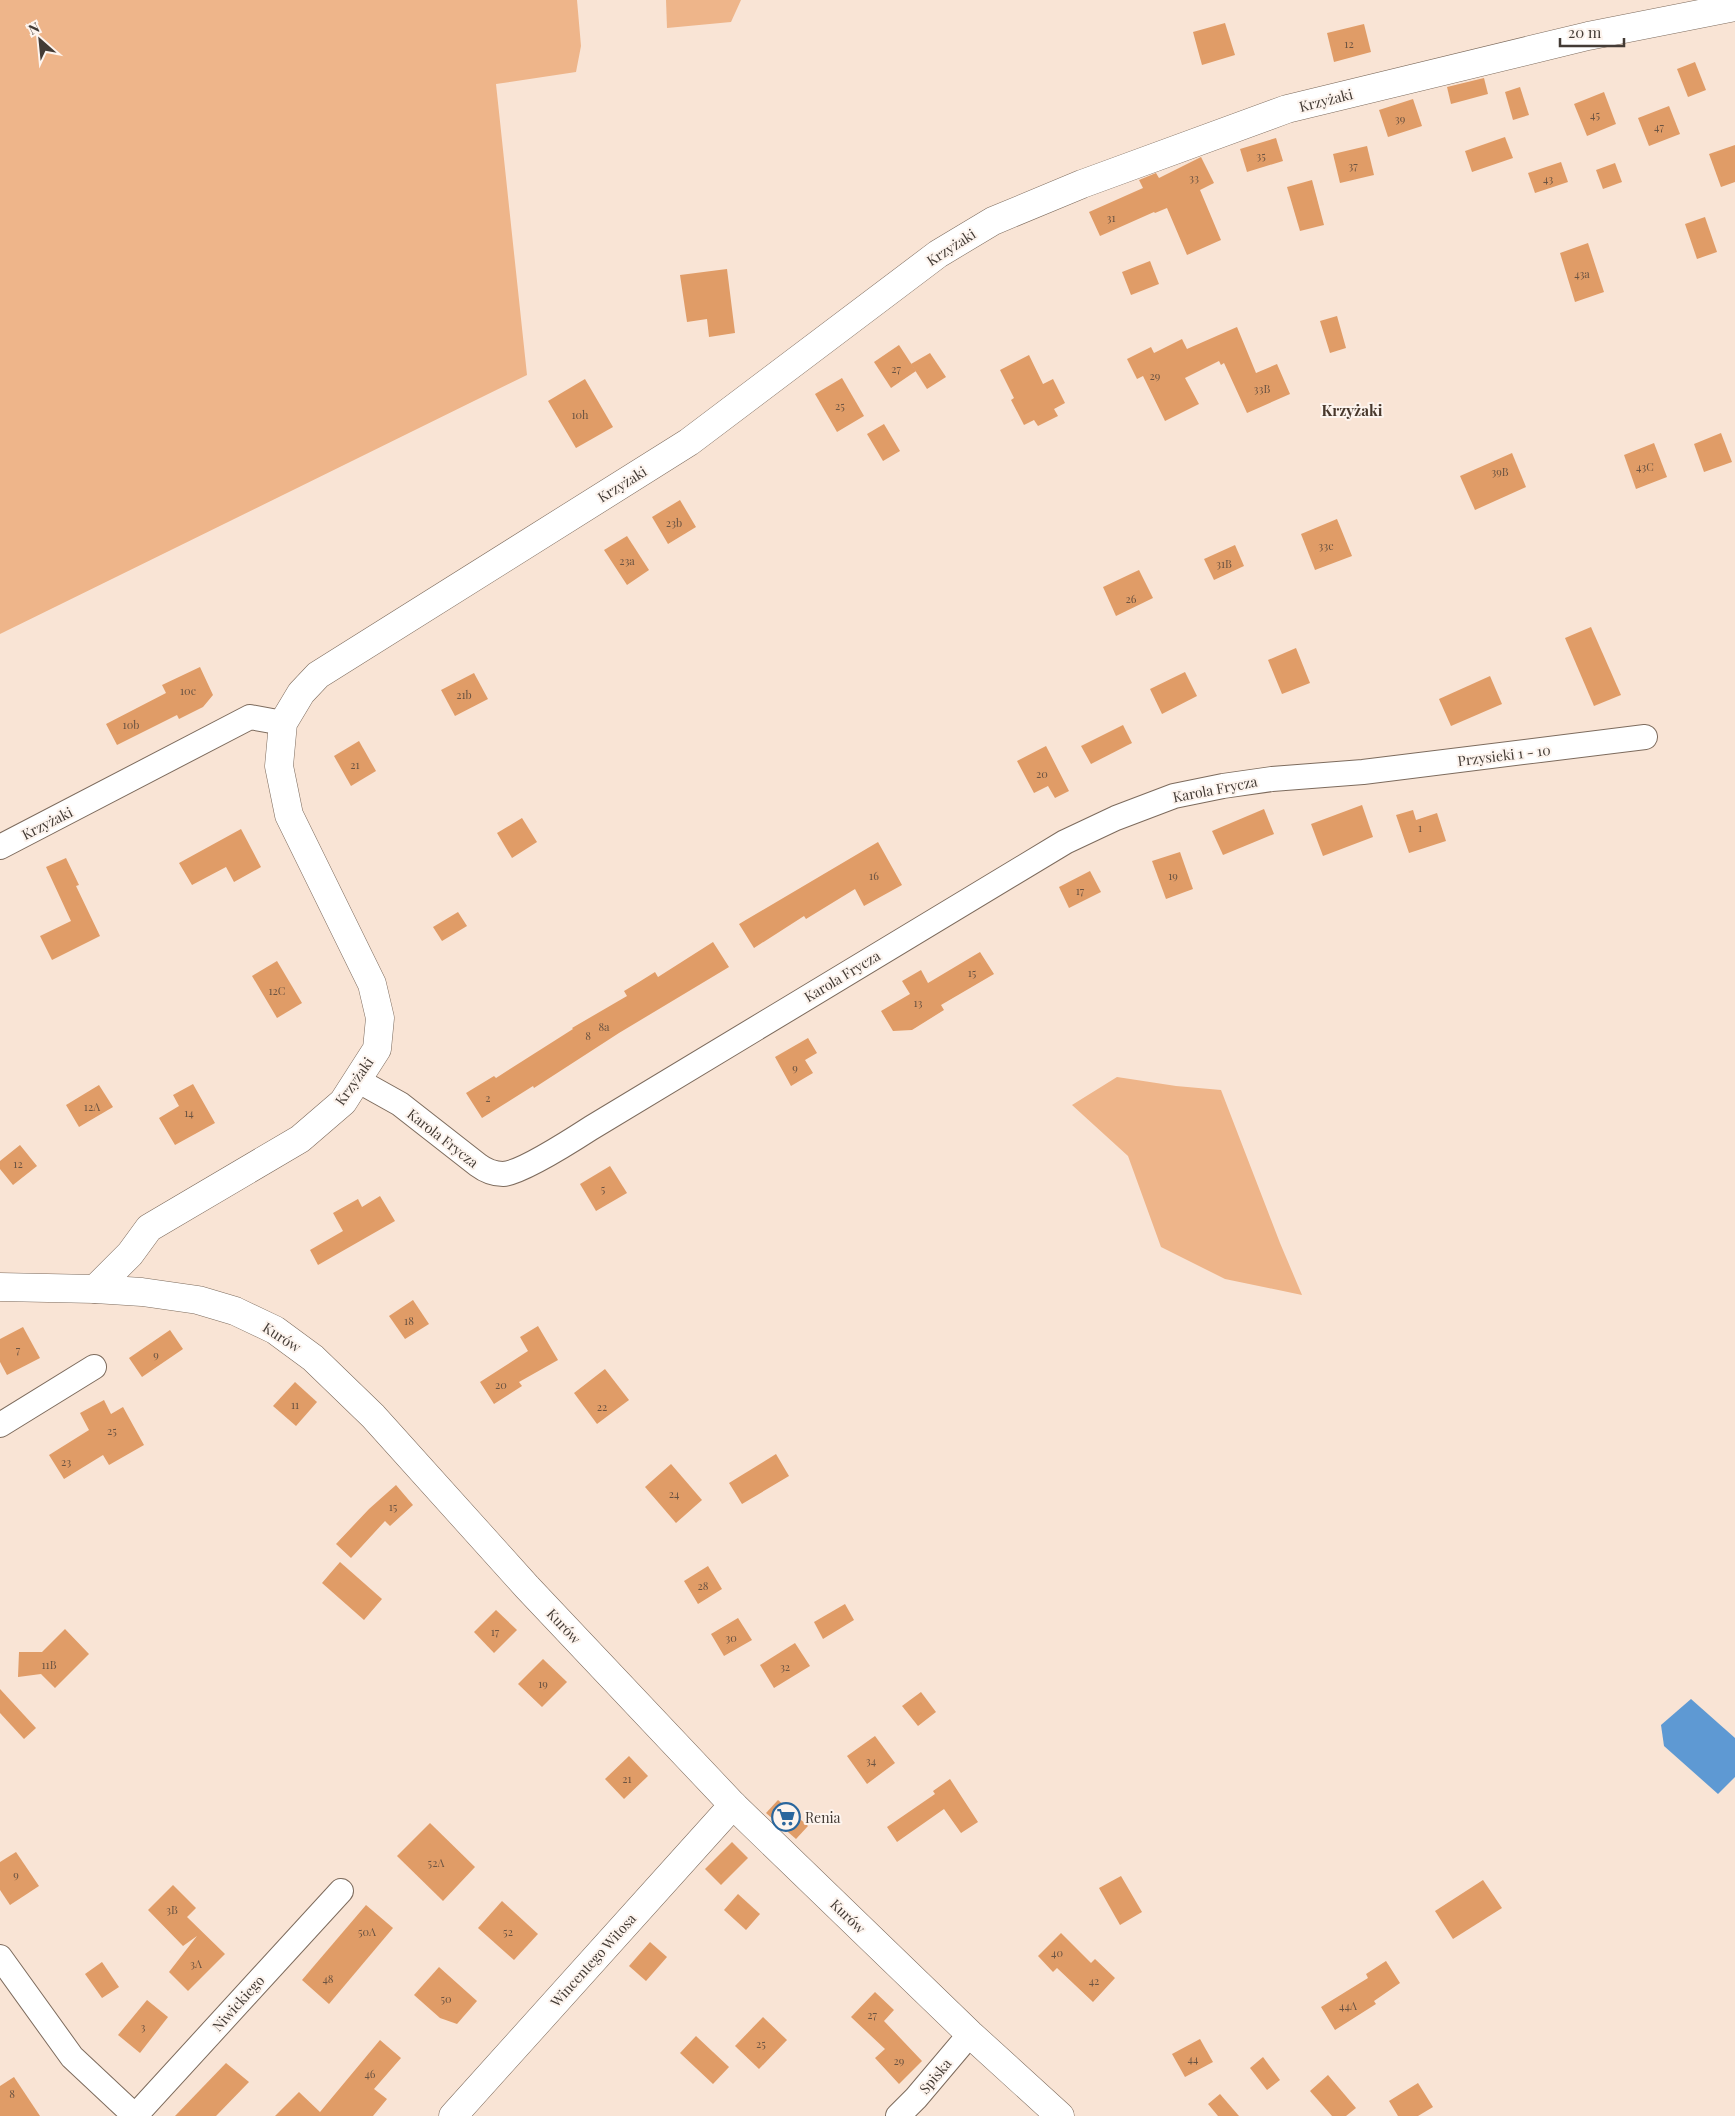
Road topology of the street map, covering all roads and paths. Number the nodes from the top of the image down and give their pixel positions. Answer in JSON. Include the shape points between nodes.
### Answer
{"nodes":[{"id":1,"x":1735,"y":7,"type":"edge"},
{"id":2,"x":283,"y":723,"type":"junction"},
{"id":3,"x":1645,"y":737,"type":"dead end"},
{"id":4,"x":1363,"y":772,"type":"joint"},
{"id":5,"x":0,"y":847,"type":"edge"},
{"id":6,"x":357,"y":1080,"type":"junction"},
{"id":7,"x":130,"y":1254,"type":"junction"},
{"id":8,"x":0,"y":1287,"type":"edge"},
{"id":9,"x":95,"y":1288,"type":"junction"},
{"id":10,"x":142,"y":1292,"type":"junction"},
{"id":11,"x":94,"y":1367,"type":"dead end"},
{"id":12,"x":0,"y":1425,"type":"edge"},
{"id":13,"x":733,"y":1805,"type":"junction"},
{"id":14,"x":341,"y":1891,"type":"dead end"},
{"id":15,"x":0,"y":1957,"type":"edge"},
{"id":16,"x":970,"y":2034,"type":"junction"},
{"id":17,"x":135,"y":2116,"type":"edge"},
{"id":18,"x":452,"y":2116,"type":"edge"},
{"id":19,"x":898,"y":2116,"type":"edge"},
{"id":20,"x":1060,"y":2116,"type":"edge"}],
"edges":[{"from":1,"to":2,"type":"street","name":"Krzyżaki","via":[[1588,36],[1287,109],[993,220],[938,254],[689,442],[318,675],[301,693]]},
{"from":2,"to":5,"type":"street","name":"Krzyżaki","via":[[250,717]]},
{"from":2,"to":6,"type":"street","name":"Krzyżaki","via":[[280,766],[288,814],[372,984],[380,1018],[377,1049]]},
{"from":3,"to":4,"type":"street","name":"Przysieki 1 - 10"},
{"from":4,"to":6,"type":"street","name":"Karola Frycza","via":[[1223,786],[1174,796],[1116,818],[1065,842],[538,1160],[506,1174],[489,1172],[478,1166],[400,1104]]},
{"from":6,"to":7,"type":"street","name":"Krzyżaki","via":[[343,1102],[300,1139],[149,1228]]},
{"from":7,"to":9,"type":"street","name":"Krzyżaki"},
{"from":7,"to":10,"type":"street"},
{"from":8,"to":9,"type":"street","name":"Kurów"},
{"from":9,"to":10,"type":"street","name":"Kurów"},
{"from":10,"to":13,"type":"street","name":"Kurów","via":[[198,1300],[235,1311],[275,1330],[313,1358],[373,1416],[527,1587]]},
{"from":11,"to":12,"type":"street"},
{"from":13,"to":16,"type":"street","name":"Kurów"},
{"from":13,"to":18,"type":"street","name":"Wincentego Witosa"},
{"from":14,"to":17,"type":"street","name":"Niwickiego"},
{"from":15,"to":17,"type":"street","via":[[72,2057]]},
{"from":16,"to":19,"type":"street","name":"Spiska"},
{"from":16,"to":20,"type":"street","name":"Kurów"}]}
